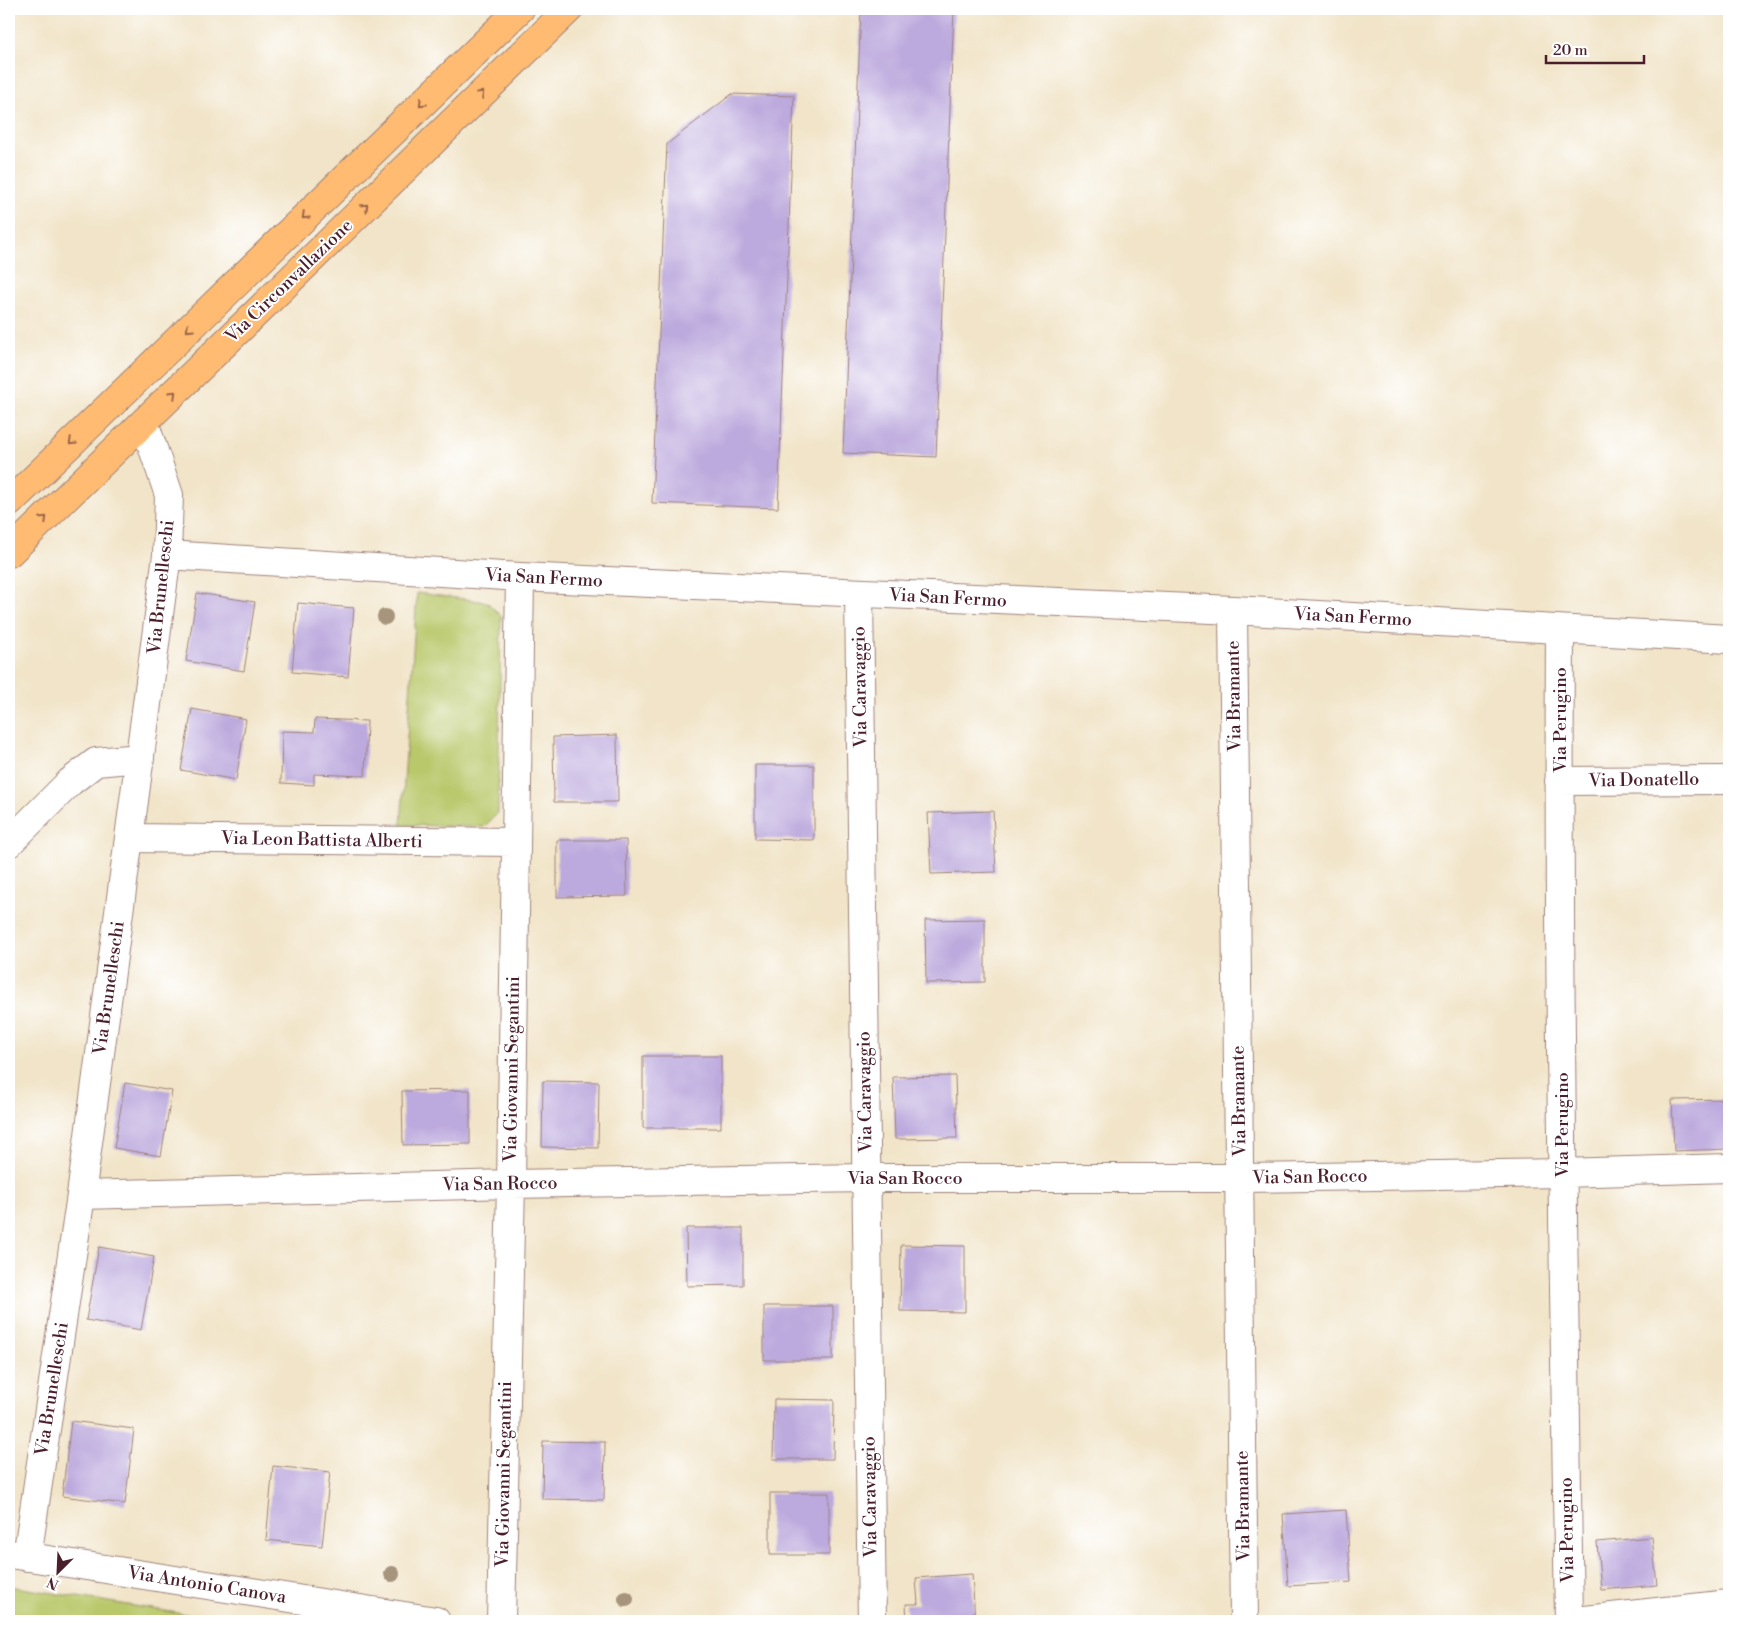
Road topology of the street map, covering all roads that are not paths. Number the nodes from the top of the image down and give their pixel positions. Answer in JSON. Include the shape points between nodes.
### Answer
{"nodes":[{"id":1,"x":520,"y":9,"type":"edge"},
{"id":2,"x":569,"y":9,"type":"edge"},
{"id":3,"x":144,"y":422,"type":"junction"},
{"id":4,"x":9,"y":503,"type":"edge"},
{"id":5,"x":9,"y":553,"type":"edge"},
{"id":6,"x":167,"y":555,"type":"junction"},
{"id":7,"x":520,"y":577,"type":"junction"},
{"id":8,"x":859,"y":594,"type":"junction"},
{"id":9,"x":1233,"y":610,"type":"junction"},
{"id":10,"x":1560,"y":630,"type":"junction"},
{"id":11,"x":1729,"y":639,"type":"edge"},
{"id":12,"x":140,"y":758,"type":"junction"},
{"id":13,"x":1729,"y":780,"type":"edge"},
{"id":14,"x":1559,"y":781,"type":"junction"},
{"id":15,"x":129,"y":838,"type":"junction"},
{"id":16,"x":515,"y":842,"type":"junction"},
{"id":17,"x":9,"y":843,"type":"edge"},
{"id":18,"x":1729,"y":1168,"type":"edge"},
{"id":19,"x":1562,"y":1173,"type":"junction"},
{"id":20,"x":866,"y":1178,"type":"junction"},
{"id":21,"x":1240,"y":1178,"type":"junction"},
{"id":22,"x":510,"y":1184,"type":"junction"},
{"id":23,"x":82,"y":1195,"type":"junction"},
{"id":24,"x":18,"y":1555,"type":"edge"},
{"id":25,"x":1729,"y":1604,"type":"edge"},
{"id":26,"x":436,"y":1621,"type":"edge"},
{"id":27,"x":501,"y":1621,"type":"edge"},
{"id":28,"x":872,"y":1621,"type":"edge"},
{"id":29,"x":1244,"y":1621,"type":"edge"},
{"id":30,"x":1569,"y":1621,"type":"edge"},
{"id":31,"x":1576,"y":1621,"type":"edge"}],
"edges":[{"from":1,"to":4,"type":"main road","name":"Via Circonvallazione","one_way":true},
{"from":3,"to":2,"type":"main road","name":"Via Circonvallazione","one_way":true},
{"from":5,"to":3,"type":"main road","name":"Via Circonvallazione","one_way":true},
{"from":3,"to":6,"type":"street","name":"Via Brunelleschi","via":[[169,495]]},
{"from":6,"to":7,"type":"street","name":"Via San Fermo"},
{"from":6,"to":12,"type":"street","name":"Via Brunelleschi"},
{"from":7,"to":8,"type":"street","name":"Via San Fermo"},
{"from":7,"to":16,"type":"street","name":"Via Giovanni Segantini"},
{"from":8,"to":9,"type":"street","name":"Via San Fermo"},
{"from":8,"to":20,"type":"street","name":"Via Caravaggio"},
{"from":9,"to":10,"type":"street","name":"Via San Fermo"},
{"from":9,"to":21,"type":"street","name":"Via Bramante"},
{"from":10,"to":11,"type":"street","name":"Via San Fermo"},
{"from":10,"to":14,"type":"street","name":"Via Perugino"},
{"from":12,"to":15,"type":"street","name":"Via Brunelleschi"},
{"from":12,"to":17,"type":"street","via":[[96,762],[70,782]]},
{"from":13,"to":14,"type":"street","name":"Via Donatello"},
{"from":14,"to":19,"type":"street","name":"Via Perugino"},
{"from":15,"to":16,"type":"street","name":"Via Leon Battista Alberti"},
{"from":15,"to":23,"type":"street","name":"Via Brunelleschi"},
{"from":16,"to":22,"type":"street","name":"Via Giovanni Segantini"},
{"from":18,"to":19,"type":"street","name":"Via San Rocco"},
{"from":19,"to":21,"type":"street","name":"Via San Rocco"},
{"from":19,"to":30,"type":"street","name":"Via Perugino"},
{"from":20,"to":21,"type":"street","name":"Via San Rocco"},
{"from":20,"to":22,"type":"street","name":"Via San Rocco"},
{"from":20,"to":28,"type":"street","name":"Via Caravaggio"},
{"from":21,"to":29,"type":"street","name":"Via Bramante"},
{"from":22,"to":23,"type":"street","name":"Via San Rocco"},
{"from":22,"to":27,"type":"street","name":"Via Giovanni Segantini"},
{"from":23,"to":24,"type":"street","name":"Via Brunelleschi"},
{"from":24,"to":26,"type":"street","name":"Via Antonio Canova"},
{"from":25,"to":31,"type":"street"}]}
